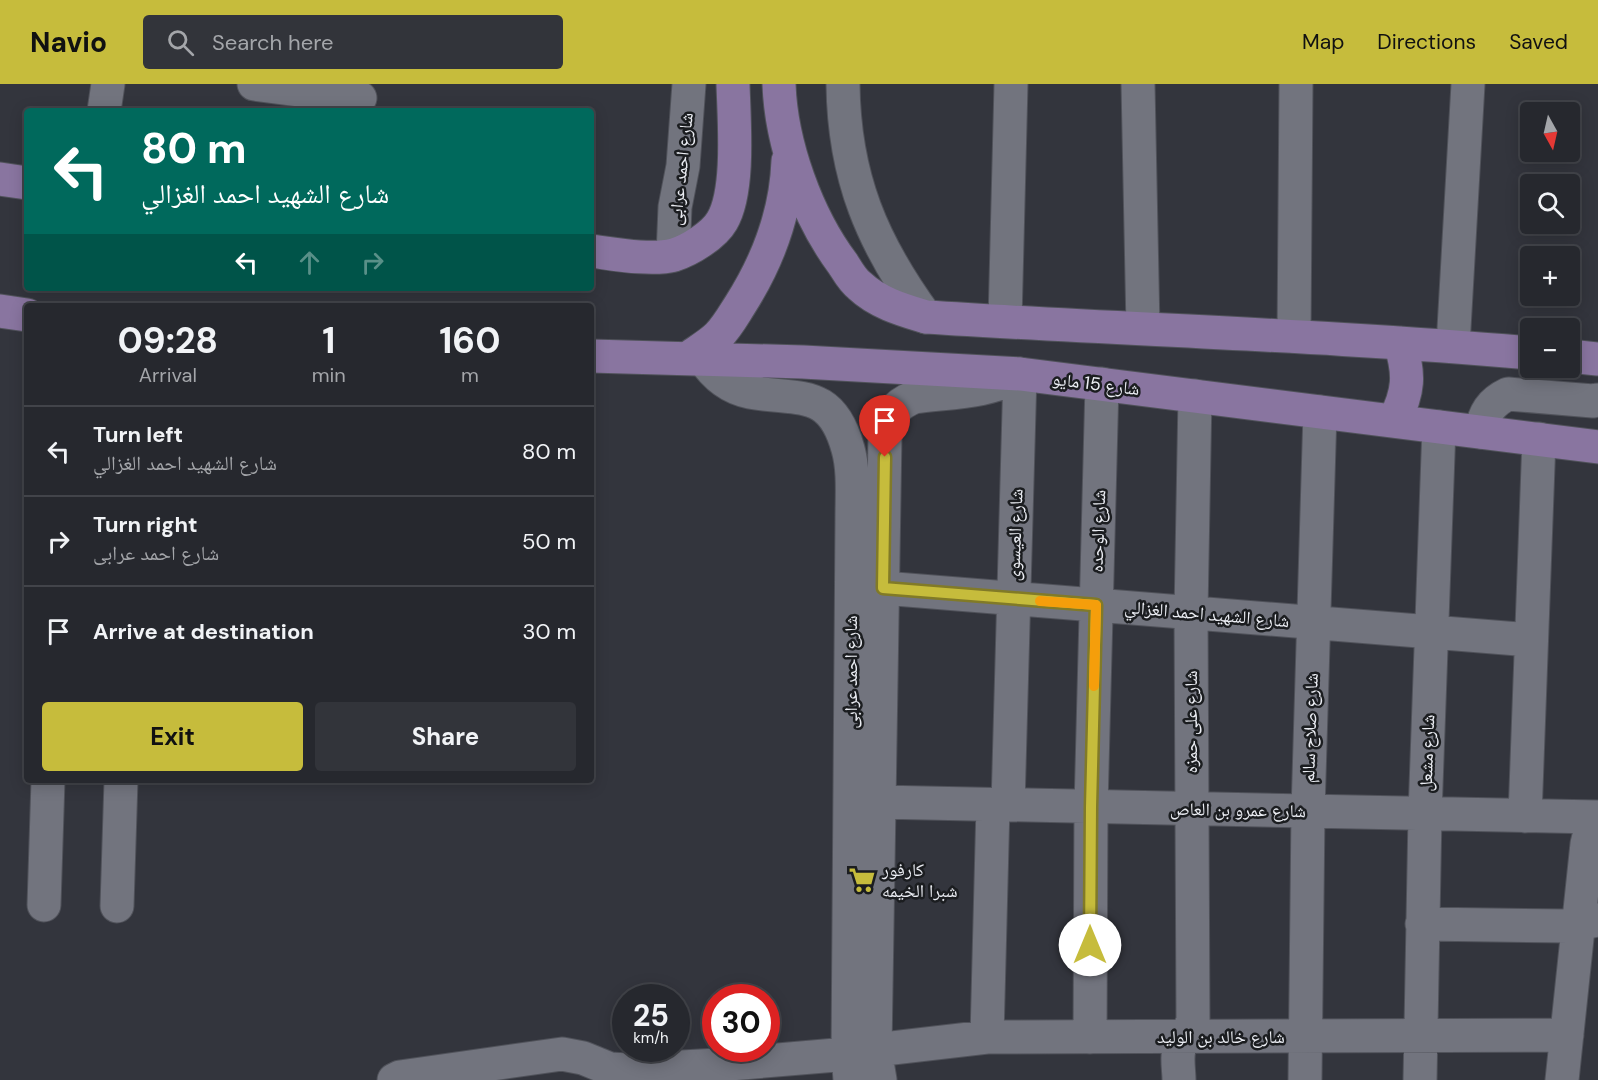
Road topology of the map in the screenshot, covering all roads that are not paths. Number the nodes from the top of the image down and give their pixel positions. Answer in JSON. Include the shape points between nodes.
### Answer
{"nodes":[{"id":1,"x":108,"y":84,"type":"edge"},
{"id":2,"x":254,"y":84,"type":"edge"},
{"id":3,"x":689,"y":84,"type":"edge"},
{"id":4,"x":843,"y":84,"type":"edge"},
{"id":5,"x":1011,"y":84,"type":"edge"},
{"id":6,"x":1138,"y":84,"type":"edge"},
{"id":7,"x":1296,"y":84,"type":"edge"},
{"id":8,"x":1468,"y":84,"type":"edge"},
{"id":9,"x":779,"y":86,"type":"edge"},
{"id":10,"x":360,"y":98,"type":"edge"},
{"id":11,"x":734,"y":99,"type":"edge"},
{"id":12,"x":104,"y":108,"type":"edge"},
{"id":13,"x":789,"y":148,"type":"junction"},
{"id":14,"x":0,"y":179,"type":"edge"},
{"id":15,"x":24,"y":183,"type":"edge"},
{"id":16,"x":594,"y":251,"type":"edge"},
{"id":17,"x":673,"y":255,"type":"junction"},
{"id":18,"x":0,"y":311,"type":"edge"},
{"id":19,"x":24,"y":315,"type":"edge"},
{"id":20,"x":926,"y":318,"type":"junction"},
{"id":21,"x":1005,"y":321,"type":"junction"},
{"id":22,"x":1143,"y":328,"type":"junction"},
{"id":23,"x":1294,"y":336,"type":"junction"},
{"id":24,"x":1400,"y":343,"type":"junction"},
{"id":25,"x":1453,"y":346,"type":"junction"},
{"id":26,"x":1520,"y":352,"type":"edge"},
{"id":27,"x":594,"y":356,"type":"edge"},
{"id":28,"x":1580,"y":357,"type":"edge"},
{"id":29,"x":696,"y":358,"type":"junction"},
{"id":30,"x":1598,"y":359,"type":"edge"},
{"id":31,"x":1020,"y":374,"type":"junction"},
{"id":32,"x":1102,"y":384,"type":"junction"},
{"id":33,"x":1195,"y":396,"type":"junction"},
{"id":34,"x":1598,"y":400,"type":"edge"},
{"id":35,"x":1320,"y":412,"type":"junction"},
{"id":36,"x":1394,"y":421,"type":"junction"},
{"id":37,"x":1439,"y":427,"type":"junction"},
{"id":38,"x":1481,"y":432,"type":"junction"},
{"id":39,"x":1539,"y":439,"type":"junction"},
{"id":40,"x":1598,"y":447,"type":"edge"},
{"id":41,"x":883,"y":588,"type":"junction"},
{"id":42,"x":1014,"y":598,"type":"junction"},
{"id":43,"x":1096,"y":605,"type":"junction"},
{"id":44,"x":1191,"y":613,"type":"junction"},
{"id":45,"x":1314,"y":622,"type":"junction"},
{"id":46,"x":1432,"y":632,"type":"junction"},
{"id":47,"x":1531,"y":640,"type":"junction"},
{"id":48,"x":48,"y":783,"type":"edge"},
{"id":49,"x":121,"y":783,"type":"edge"},
{"id":50,"x":879,"y":802,"type":"junction"},
{"id":51,"x":1000,"y":805,"type":"junction"},
{"id":52,"x":1091,"y":807,"type":"junction"},
{"id":53,"x":1191,"y":809,"type":"junction"},
{"id":54,"x":1308,"y":811,"type":"junction"},
{"id":55,"x":1425,"y":814,"type":"junction"},
{"id":56,"x":1525,"y":816,"type":"junction"},
{"id":57,"x":1598,"y":818,"type":"edge"},
{"id":58,"x":44,"y":905,"type":"dead end"},
{"id":59,"x":117,"y":906,"type":"dead end"},
{"id":60,"x":1588,"y":922,"type":"edge"},
{"id":61,"x":1422,"y":924,"type":"junction"},
{"id":62,"x":1586,"y":963,"type":"edge"},
{"id":63,"x":1421,"y":1035,"type":"junction"},
{"id":64,"x":1567,"y":1035,"type":"junction"},
{"id":65,"x":1186,"y":1036,"type":"junction"},
{"id":66,"x":987,"y":1037,"type":"junction"},
{"id":67,"x":1090,"y":1037,"type":"junction"},
{"id":68,"x":1306,"y":1037,"type":"junction"},
{"id":69,"x":863,"y":1066,"type":"edge"},
{"id":70,"x":504,"y":1071,"type":"edge"},
{"id":71,"x":718,"y":1073,"type":"edge"},
{"id":72,"x":650,"y":1075,"type":"edge"},
{"id":73,"x":397,"y":1078,"type":"edge"},
{"id":74,"x":1179,"y":1080,"type":"edge"},
{"id":75,"x":1305,"y":1080,"type":"edge"},
{"id":76,"x":1420,"y":1080,"type":"edge"},
{"id":77,"x":1562,"y":1080,"type":"edge"}],
"edges":[{"from":1,"to":12,"type":"street"},
{"from":2,"to":10,"type":"street"},
{"from":3,"to":17,"type":"street","name":"شارع احمد عرابى"},
{"from":4,"to":20,"type":"street","via":[[850,160],[862,202],[900,282]]},
{"from":5,"to":21,"type":"street"},
{"from":6,"to":22,"type":"street"},
{"from":7,"to":23,"type":"street"},
{"from":8,"to":25,"type":"street"},
{"from":9,"to":13,"type":"main road"},
{"from":11,"to":17,"type":"main road","via":[[732,190],[722,223]]},
{"from":13,"to":20,"type":"main road","via":[[816,221],[859,286],[894,308]]},
{"from":13,"to":29,"type":"main road","via":[[782,215],[770,246],[752,286],[728,324]]},
{"from":14,"to":15,"type":"main road"},
{"from":16,"to":17,"type":"main road","via":[[638,257]]},
{"from":18,"to":19,"type":"main road"},
{"from":20,"to":21,"type":"main road"},
{"from":21,"to":22,"type":"main road"},
{"from":22,"to":23,"type":"main road"},
{"from":23,"to":24,"type":"main road"},
{"from":24,"to":25,"type":"main road"},
{"from":24,"to":36,"type":"main road","via":[[1407,383]]},
{"from":25,"to":26,"type":"main road"},
{"from":27,"to":29,"type":"main road","name":"شارع 15 مايو"},
{"from":28,"to":30,"type":"main road"},
{"from":29,"to":31,"type":"main road","name":"شارع 15 مايو"},
{"from":29,"to":69,"type":"street","name":"شارع احمد عرابى","via":[[738,389],[804,398],[820,405],[842,431],[849,451]]},
{"from":31,"to":32,"type":"main road","name":"شارع 15 مايو"},
{"from":31,"to":41,"type":"street","name":"شارع احمد عرابى","via":[[990,387],[914,397],[891,415],[885,435]]},
{"from":31,"to":42,"type":"street","name":"شارع العيسوى"},
{"from":32,"to":33,"type":"main road","name":"شارع 15 مايو"},
{"from":32,"to":43,"type":"street","name":"شارع الوحده"},
{"from":33,"to":35,"type":"main road","name":"شارع 15 مايو"},
{"from":33,"to":44,"type":"street","name":"شارع على حمزه"},
{"from":34,"to":38,"type":"street","via":[[1508,394],[1488,408]]},
{"from":35,"to":36,"type":"main road","name":"شارع 15 مايو"},
{"from":35,"to":45,"type":"street","name":"شارع صلاح سالم"},
{"from":36,"to":37,"type":"main road","name":"شارع 15 مايو"},
{"from":37,"to":38,"type":"main road","name":"شارع 15 مايو"},
{"from":37,"to":46,"type":"street","name":"شارع مشعل"},
{"from":38,"to":39,"type":"main road","name":"شارع 15 مايو"},
{"from":39,"to":40,"type":"main road","name":"شارع 15 مايو"},
{"from":39,"to":47,"type":"street"},
{"from":41,"to":42,"type":"street","name":"شارع الشهيد احمد الغزالي"},
{"from":41,"to":50,"type":"street","name":"شارع احمد عرابى"},
{"from":42,"to":43,"type":"street","name":"شارع الشهيد احمد الغزالي"},
{"from":42,"to":51,"type":"street","name":"شارع العيسوى"},
{"from":43,"to":44,"type":"street","name":"شارع الشهيد احمد الغزالي"},
{"from":43,"to":52,"type":"street","name":"شارع الوحده"},
{"from":44,"to":45,"type":"street","name":"شارع الشهيد احمد الغزالي"},
{"from":44,"to":53,"type":"street","name":"شارع على حمزه"},
{"from":45,"to":46,"type":"street","name":"شارع الشهيد احمد الغزالي"},
{"from":45,"to":54,"type":"street","name":"شارع صلاح سالم"},
{"from":46,"to":47,"type":"street","name":"شارع الشهيد احمد الغزالي"},
{"from":46,"to":55,"type":"street","name":"شارع مشعل"},
{"from":47,"to":56,"type":"street"},
{"from":48,"to":58,"type":"street"},
{"from":49,"to":59,"type":"street"},
{"from":50,"to":51,"type":"street","name":"شارع عمرو بن العاص"},
{"from":50,"to":69,"type":"street","name":"شارع احمد عرابى"},
{"from":51,"to":52,"type":"street","name":"شارع عمرو بن العاص"},
{"from":51,"to":66,"type":"street","name":"شارع العيسوى"},
{"from":52,"to":53,"type":"street","name":"شارع عمرو بن العاص"},
{"from":52,"to":67,"type":"street","name":"شارع الوحده"},
{"from":53,"to":54,"type":"street","name":"شارع عمرو بن العاص"},
{"from":53,"to":65,"type":"street","name":"شارع على حمزه","via":[[1192,1020]]},
{"from":54,"to":55,"type":"street","name":"شارع عمرو بن العاص"},
{"from":54,"to":68,"type":"street","name":"شارع صلاح سالم"},
{"from":55,"to":56,"type":"street","name":"شارع عمرو بن العاص"},
{"from":55,"to":61,"type":"street","name":"شارع مشعل"},
{"from":56,"to":57,"type":"street","name":"شارع عمرو بن العاص"},
{"from":57,"to":60,"type":"street","via":[[1587,844]]},
{"from":60,"to":61,"type":"street","via":[[1568,926]]},
{"from":60,"to":62,"type":"street"},
{"from":61,"to":63,"type":"street","name":"شارع مشعل"},
{"from":62,"to":64,"type":"street"},
{"from":63,"to":64,"type":"street","name":"شارع خالد بن الوليد"},
{"from":63,"to":68,"type":"street","name":"شارع خالد بن الوليد"},
{"from":63,"to":76,"type":"street","name":"شارع مشعل"},
{"from":64,"to":77,"type":"street"},
{"from":65,"to":67,"type":"street","name":"شارع خالد بن الوليد"},
{"from":65,"to":68,"type":"street","name":"شارع خالد بن الوليد"},
{"from":65,"to":74,"type":"street","name":"شارع على حمزه","via":[[1178,1055]]},
{"from":66,"to":67,"type":"street","name":"شارع خالد بن الوليد"},
{"from":66,"to":69,"type":"street","name":"شارع خالد بن الوليد"},
{"from":68,"to":75,"type":"street","name":"شارع صلاح سالم"},
{"from":69,"to":71,"type":"street","name":"شارع خالد بن الوليد"},
{"from":70,"to":72,"type":"street","name":"شارع خالد بن الوليد","via":[[562,1054],[610,1069]]},
{"from":70,"to":73,"type":"street","name":"شارع خالد بن الوليد"},
{"from":71,"to":72,"type":"street","name":"شارع خالد بن الوليد"}]}
